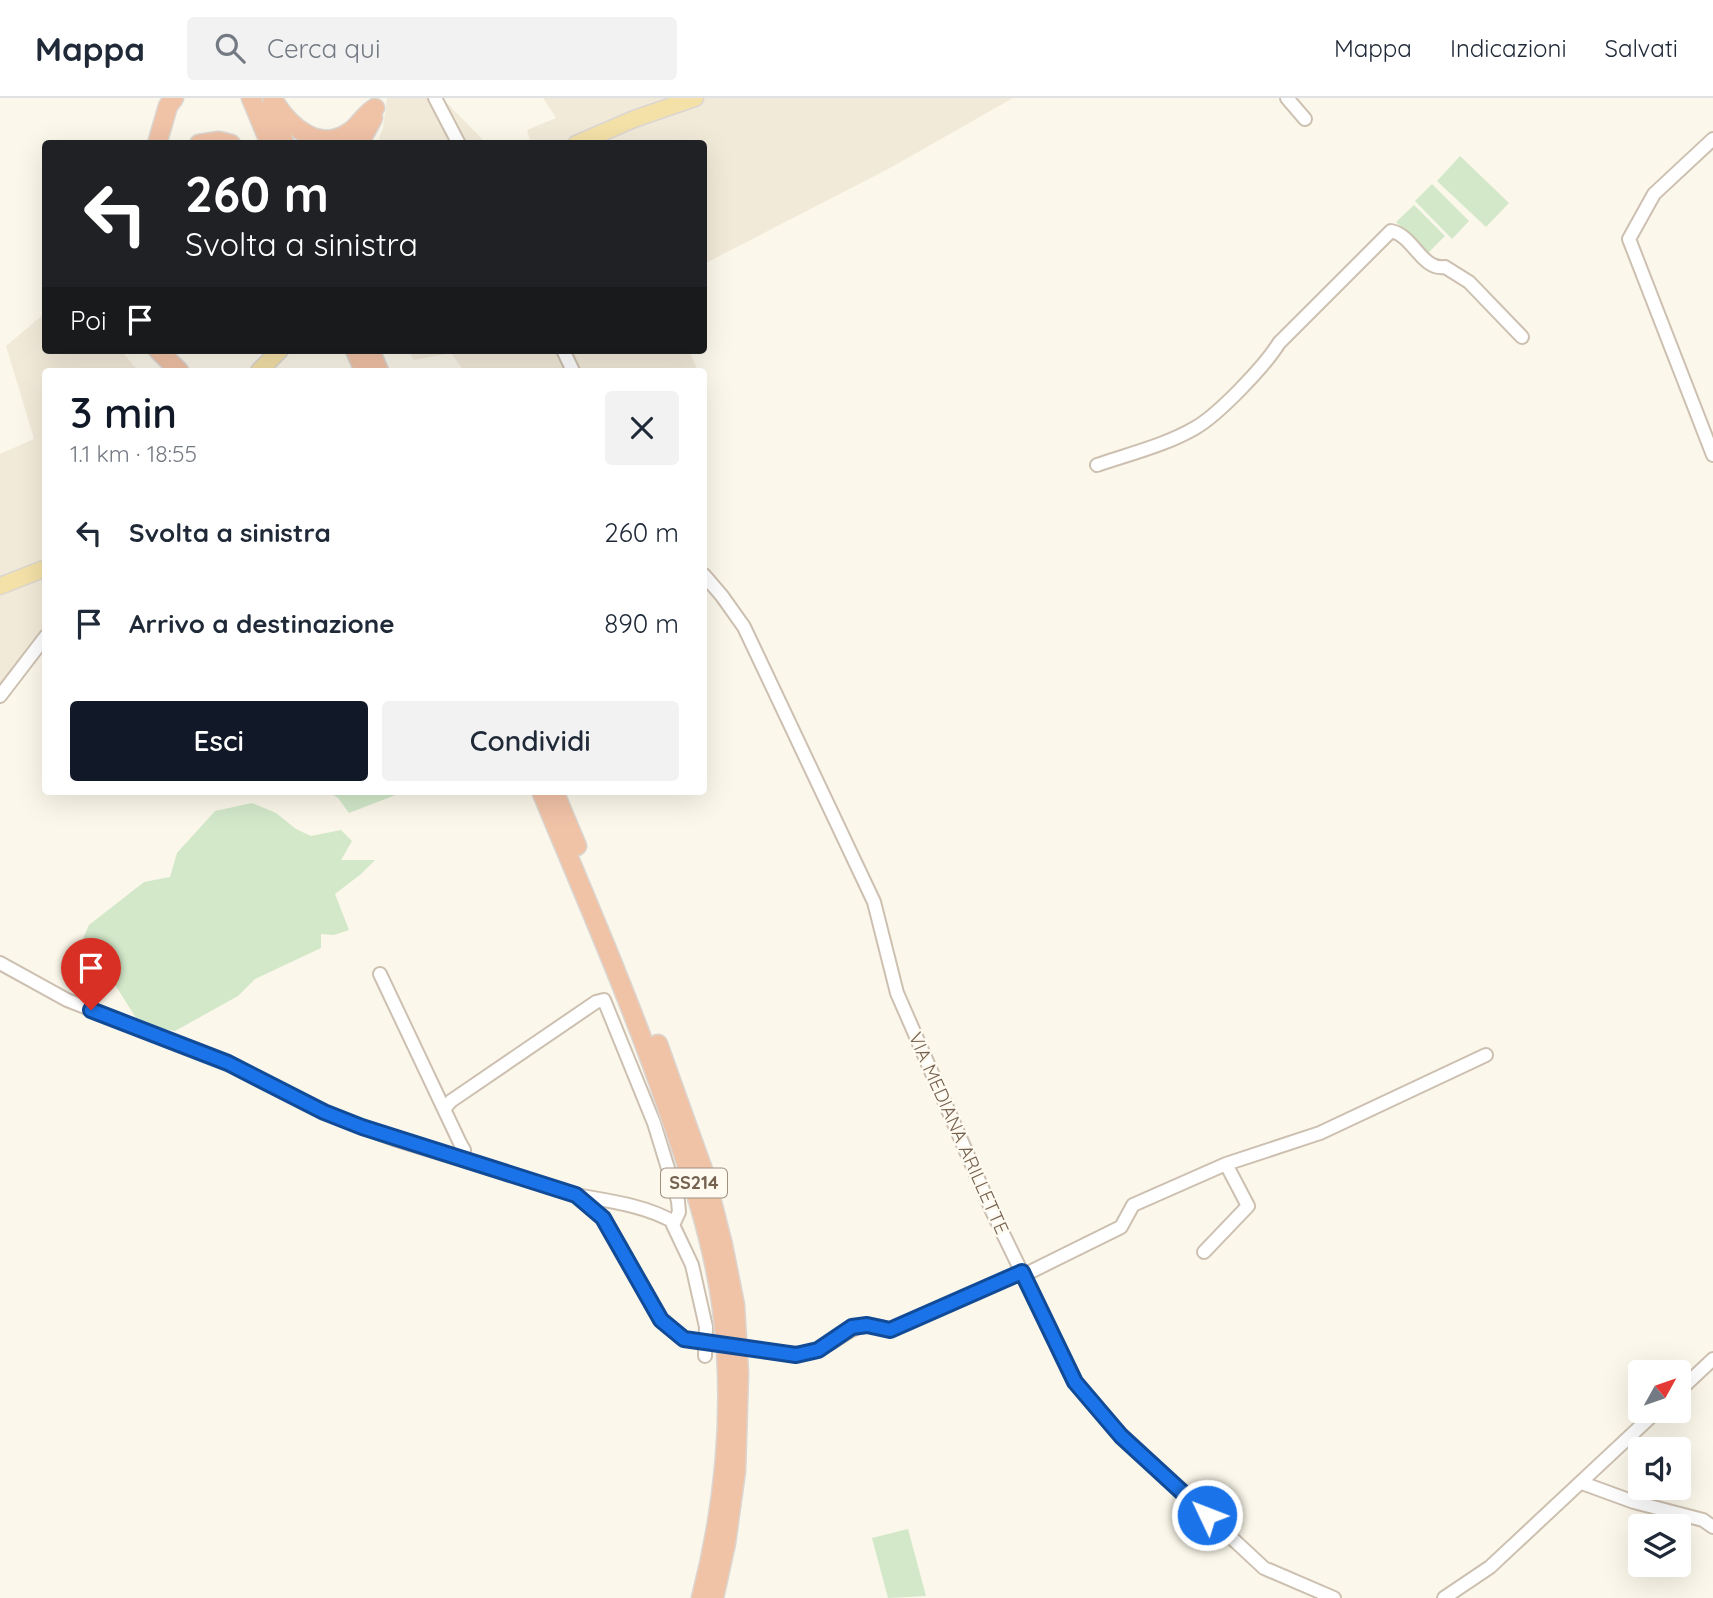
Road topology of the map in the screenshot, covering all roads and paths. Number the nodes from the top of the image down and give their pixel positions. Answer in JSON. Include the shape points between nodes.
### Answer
{"nodes":[{"id":1,"x":159,"y":98,"type":"edge"},
{"id":2,"x":174,"y":98,"type":"edge"},
{"id":3,"x":251,"y":98,"type":"edge"},
{"id":4,"x":266,"y":98,"type":"edge"},
{"id":5,"x":272,"y":98,"type":"edge"},
{"id":6,"x":435,"y":98,"type":"edge"},
{"id":7,"x":695,"y":98,"type":"edge"},
{"id":8,"x":1287,"y":98,"type":"edge"},
{"id":9,"x":376,"y":103,"type":"edge"},
{"id":10,"x":1305,"y":120,"type":"dead end"},
{"id":11,"x":1713,"y":139,"type":"edge"},
{"id":12,"x":155,"y":140,"type":"edge"},
{"id":13,"x":156,"y":140,"type":"edge"},
{"id":14,"x":268,"y":140,"type":"edge"},
{"id":15,"x":283,"y":140,"type":"edge"},
{"id":16,"x":361,"y":140,"type":"edge"},
{"id":17,"x":457,"y":140,"type":"edge"},
{"id":18,"x":585,"y":140,"type":"edge"},
{"id":19,"x":1522,"y":337,"type":"dead end"},
{"id":20,"x":162,"y":354,"type":"edge"},
{"id":21,"x":276,"y":354,"type":"edge"},
{"id":22,"x":176,"y":368,"type":"edge"},
{"id":23,"x":262,"y":368,"type":"edge"},
{"id":24,"x":1713,"y":456,"type":"edge"},
{"id":25,"x":1097,"y":465,"type":"dead end"},
{"id":26,"x":42,"y":570,"type":"edge"},
{"id":27,"x":707,"y":578,"type":"edge"},
{"id":28,"x":0,"y":586,"type":"edge"},
{"id":29,"x":42,"y":641,"type":"edge"},
{"id":30,"x":0,"y":696,"type":"edge"},
{"id":31,"x":543,"y":795,"type":"edge"},
{"id":32,"x":556,"y":795,"type":"edge"},
{"id":33,"x":0,"y":963,"type":"edge"},
{"id":34,"x":380,"y":974,"type":"dead end"},
{"id":35,"x":1486,"y":1055,"type":"dead end"},
{"id":36,"x":444,"y":1109,"type":"junction"},
{"id":37,"x":459,"y":1159,"type":"junction"},
{"id":38,"x":1226,"y":1164,"type":"junction"},
{"id":39,"x":576,"y":1195,"type":"junction"},
{"id":40,"x":674,"y":1222,"type":"junction"},
{"id":41,"x":1204,"y":1252,"type":"dead end"},
{"id":42,"x":1023,"y":1274,"type":"junction"},
{"id":43,"x":705,"y":1356,"type":"dead end"},
{"id":44,"x":1713,"y":1359,"type":"edge"},
{"id":45,"x":1691,"y":1380,"type":"edge"},
{"id":46,"x":1644,"y":1423,"type":"edge"},
{"id":47,"x":1582,"y":1483,"type":"junction"},
{"id":48,"x":1713,"y":1527,"type":"edge"},
{"id":49,"x":701,"y":1598,"type":"edge"},
{"id":50,"x":714,"y":1598,"type":"edge"},
{"id":51,"x":1334,"y":1598,"type":"edge"},
{"id":52,"x":1444,"y":1598,"type":"edge"}],
"edges":[{"from":1,"to":12,"type":"highway"},
{"from":2,"to":13,"type":"highway"},
{"from":3,"to":14,"type":"highway"},
{"from":4,"to":15,"type":"highway"},
{"from":5,"to":9,"type":"highway","via":[[301,133],[323,139],[349,133]]},
{"from":6,"to":17,"type":"street"},
{"from":7,"to":18,"type":"main road"},
{"from":8,"to":10,"type":"street"},
{"from":9,"to":16,"type":"highway"},
{"from":11,"to":24,"type":"street","via":[[1654,194],[1629,239]]},
{"from":19,"to":25,"type":"street","via":[[1469,282],[1429,263],[1399,232],[1391,231],[1210,418],[1185,433]]},
{"from":20,"to":22,"type":"highway"},
{"from":21,"to":23,"type":"main road"},
{"from":26,"to":28,"type":"main road"},
{"from":27,"to":42,"type":"street","name":"VIA MEDIANA ARILLETTE","via":[[744,627],[874,902],[897,993]]},
{"from":29,"to":30,"type":"street"},
{"from":31,"to":49,"type":"highway","number":"SS214","via":[[645,1042],[695,1185],[711,1250],[722,1310],[726,1435],[716,1532]]},
{"from":32,"to":50,"type":"highway","number":"SS214","via":[[655,1036],[706,1178],[735,1305],[739,1373],[736,1471]]},
{"from":33,"to":37,"type":"street","via":[[67,1000],[228,1063],[324,1112]]},
{"from":34,"to":36,"type":"street"},
{"from":35,"to":38,"type":"street","via":[[1320,1133]]},
{"from":36,"to":37,"type":"street","via":[[464,1150]]},
{"from":36,"to":40,"type":"street","via":[[604,1000],[662,1146],[678,1201]]},
{"from":37,"to":39,"type":"street"},
{"from":38,"to":41,"type":"street","via":[[1248,1206]]},
{"from":38,"to":42,"type":"street","via":[[1133,1205],[1121,1227]]},
{"from":39,"to":40,"type":"street","via":[[659,1213]]},
{"from":39,"to":42,"type":"street","bridge":true,"via":[[603,1218],[661,1320],[684,1339],[796,1355],[818,1350],[852,1327],[890,1330]]},
{"from":40,"to":43,"type":"street","via":[[692,1265],[706,1326]]},
{"from":42,"to":51,"type":"street","name":"VIA MEDIANA ARILLETTE","via":[[1075,1382],[1121,1436],[1264,1568]]},
{"from":44,"to":45,"type":"street"},
{"from":46,"to":47,"type":"street"},
{"from":47,"to":48,"type":"street"},
{"from":47,"to":52,"type":"street","via":[[1490,1567]]}]}
